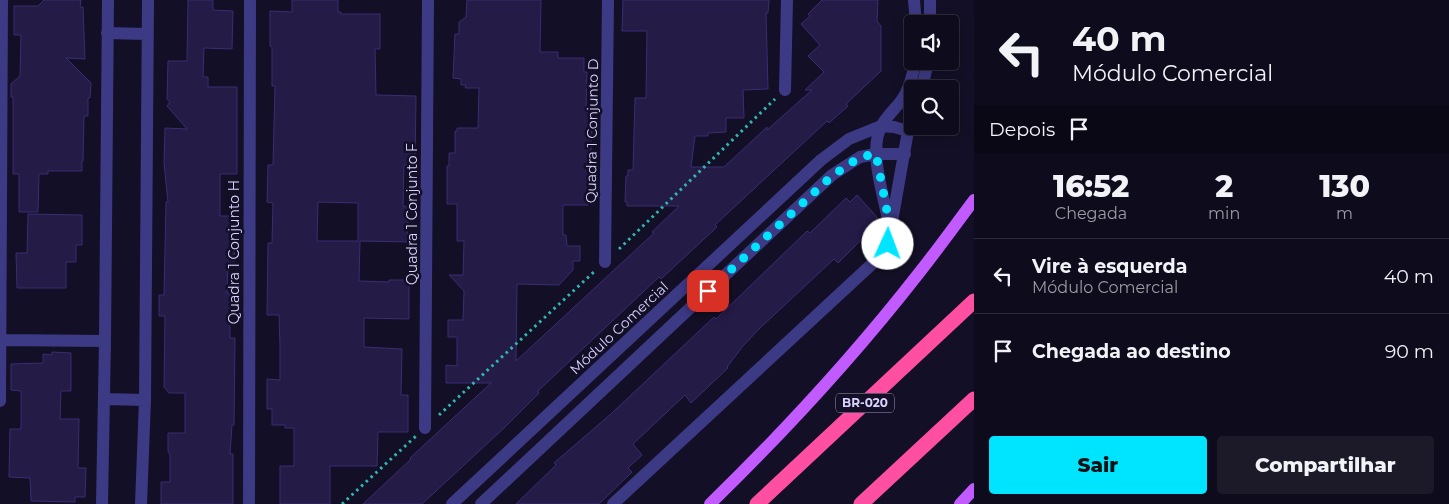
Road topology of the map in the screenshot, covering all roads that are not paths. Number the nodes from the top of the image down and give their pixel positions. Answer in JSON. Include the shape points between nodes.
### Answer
{"nodes":[{"id":1,"x":2,"y":0,"type":"edge"},
{"id":2,"x":108,"y":0,"type":"edge"},
{"id":3,"x":148,"y":0,"type":"edge"},
{"id":4,"x":250,"y":0,"type":"edge"},
{"id":5,"x":428,"y":0,"type":"edge"},
{"id":6,"x":608,"y":0,"type":"edge"},
{"id":7,"x":787,"y":0,"type":"edge"},
{"id":8,"x":914,"y":0,"type":"edge"},
{"id":9,"x":930,"y":0,"type":"edge"},
{"id":10,"x":915,"y":15,"type":"edge"},
{"id":11,"x":930,"y":15,"type":"edge"},
{"id":12,"x":107,"y":33,"type":"junction"},
{"id":13,"x":147,"y":34,"type":"junction"},
{"id":14,"x":914,"y":70,"type":"edge"},
{"id":15,"x":785,"y":90,"type":"road end"},
{"id":16,"x":881,"y":126,"type":"junction"},
{"id":17,"x":904,"y":130,"type":"edge"},
{"id":18,"x":907,"y":135,"type":"edge"},
{"id":19,"x":876,"y":154,"type":"junction"},
{"id":20,"x":905,"y":154,"type":"junction"},
{"id":21,"x":821,"y":160,"type":"junction"},
{"id":22,"x":832,"y":176,"type":"junction"},
{"id":23,"x":974,"y":200,"type":"edge"},
{"id":24,"x":890,"y":227,"type":"junction"},
{"id":25,"x":605,"y":262,"type":"road end"},
{"id":26,"x":974,"y":301,"type":"edge"},
{"id":27,"x":0,"y":340,"type":"edge"},
{"id":28,"x":106,"y":341,"type":"junction"},
{"id":29,"x":599,"y":367,"type":"junction"},
{"id":30,"x":612,"y":380,"type":"junction"},
{"id":31,"x":105,"y":399,"type":"junction"},
{"id":32,"x":974,"y":399,"type":"edge"},
{"id":33,"x":145,"y":400,"type":"junction"},
{"id":34,"x":0,"y":401,"type":"edge"},
{"id":35,"x":425,"y":428,"type":"road end"},
{"id":36,"x":974,"y":489,"type":"edge"},
{"id":37,"x":102,"y":504,"type":"edge"},
{"id":38,"x":141,"y":504,"type":"edge"},
{"id":39,"x":249,"y":504,"type":"edge"},
{"id":40,"x":452,"y":504,"type":"edge"},
{"id":41,"x":481,"y":504,"type":"edge"},
{"id":42,"x":613,"y":504,"type":"edge"},
{"id":43,"x":710,"y":504,"type":"edge"},
{"id":44,"x":757,"y":504,"type":"edge"},
{"id":45,"x":861,"y":504,"type":"edge"},
{"id":46,"x":960,"y":504,"type":"edge"}],
"edges":[{"from":1,"to":27,"type":"street"},
{"from":2,"to":12,"type":"street"},
{"from":3,"to":13,"type":"street"},
{"from":4,"to":39,"type":"street","name":"Quadra 1 Conjunto H"},
{"from":5,"to":35,"type":"street","name":"Quadra 1 Conjunto F"},
{"from":6,"to":25,"type":"street","name":"Quadra 1 Conjunto D"},
{"from":7,"to":15,"type":"street"},
{"from":8,"to":10,"type":"street"},
{"from":9,"to":11,"type":"street"},
{"from":12,"to":13,"type":"street"},
{"from":12,"to":28,"type":"street"},
{"from":13,"to":33,"type":"street"},
{"from":14,"to":16,"type":"street","name":"Módulo Comercial","via":[[903,99]]},
{"from":16,"to":17,"type":"street"},
{"from":16,"to":19,"type":"street","name":"Módulo Comercial"},
{"from":16,"to":21,"type":"street","name":"Módulo Comercial","via":[[849,139]]},
{"from":18,"to":20,"type":"street","name":"Módulo Comercial"},
{"from":19,"to":20,"type":"street"},
{"from":19,"to":22,"type":"street","via":[[860,157]]},
{"from":19,"to":24,"type":"street","name":"Módulo Comercial"},
{"from":20,"to":24,"type":"street","name":"Módulo Comercial"},
{"from":21,"to":22,"type":"street"},
{"from":21,"to":29,"type":"street","name":"Módulo Comercial"},
{"from":22,"to":30,"type":"street"},
{"from":23,"to":43,"type":"main road","via":[[919,274],[831,379]]},
{"from":24,"to":42,"type":"street","name":"Módulo Comercial","via":[[888,244],[872,264]]},
{"from":26,"to":44,"type":"highway","number":"BR-020"},
{"from":27,"to":28,"type":"street"},
{"from":27,"to":34,"type":"street"},
{"from":28,"to":31,"type":"street"},
{"from":29,"to":30,"type":"street"},
{"from":29,"to":40,"type":"street","name":"Módulo Comercial"},
{"from":30,"to":41,"type":"street"},
{"from":31,"to":33,"type":"street"},
{"from":31,"to":37,"type":"street"},
{"from":32,"to":45,"type":"highway"},
{"from":33,"to":38,"type":"street"},
{"from":36,"to":46,"type":"main road"}]}
